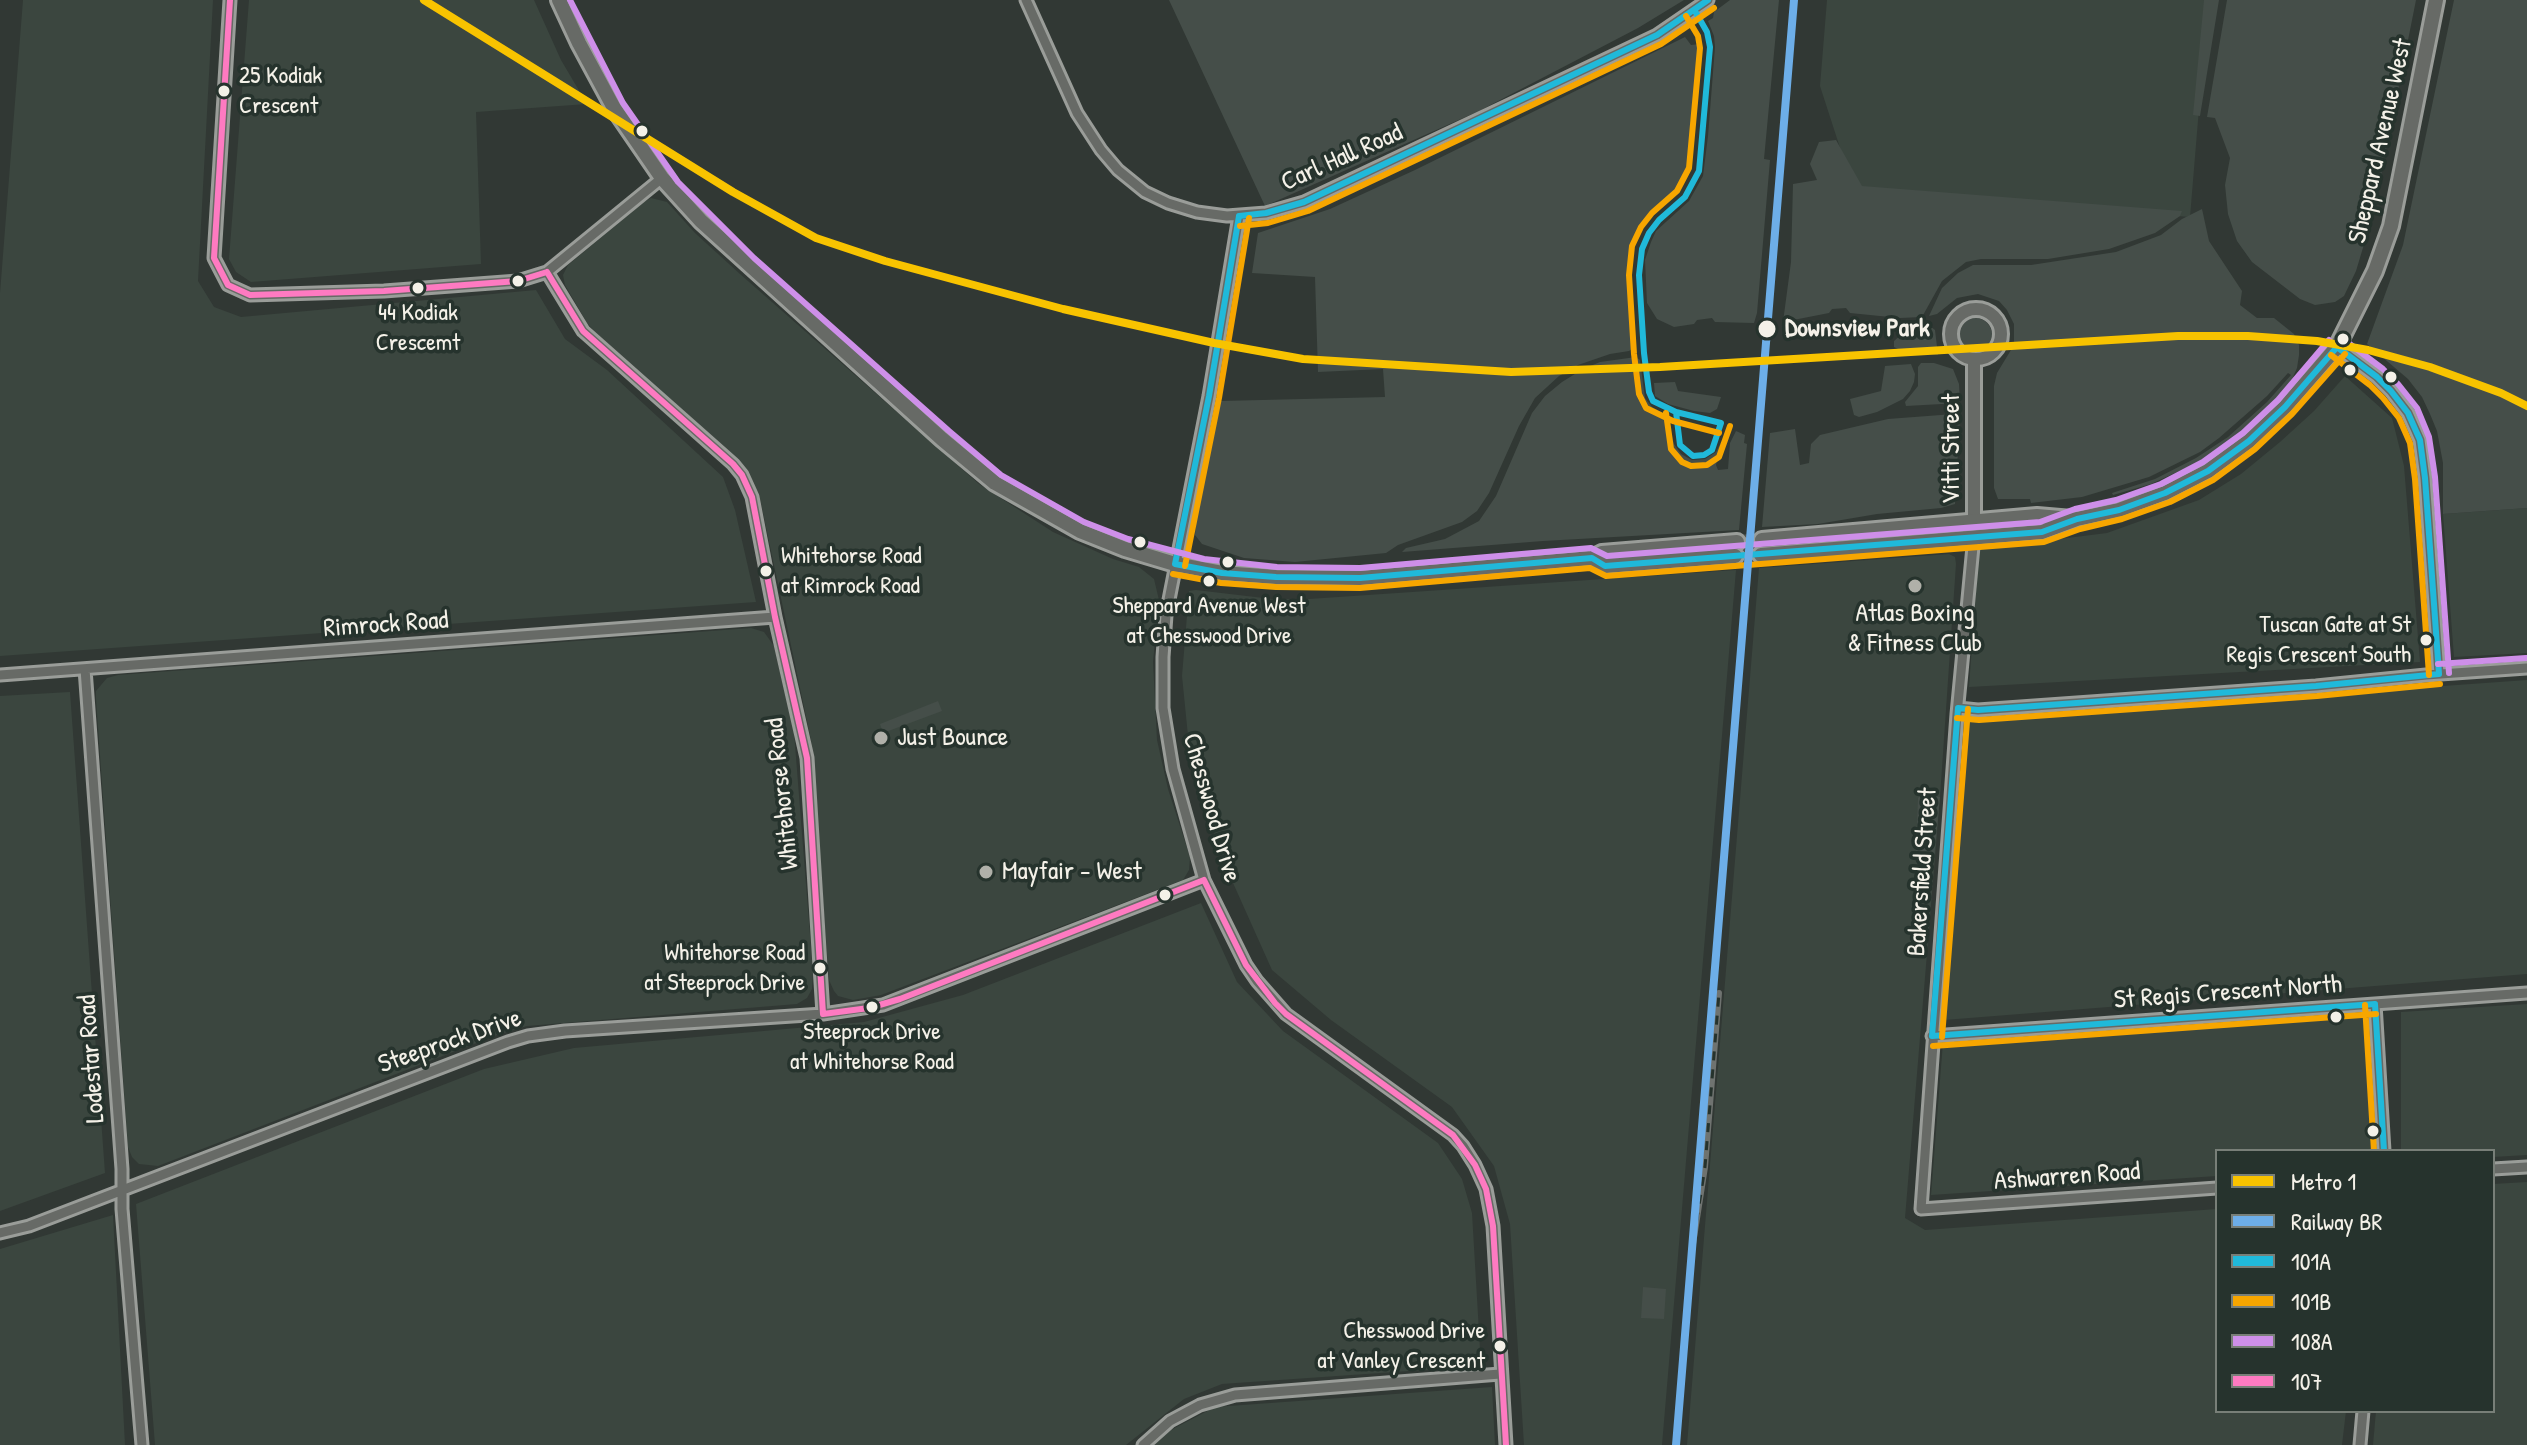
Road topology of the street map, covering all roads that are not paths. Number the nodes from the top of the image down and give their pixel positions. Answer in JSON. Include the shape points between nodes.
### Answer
{"nodes":[{"id":1,"x":230,"y":0,"type":"edge"},
{"id":2,"x":559,"y":0,"type":"edge"},
{"id":3,"x":1026,"y":0,"type":"edge"},
{"id":4,"x":1708,"y":0,"type":"edge"},
{"id":5,"x":2436,"y":0,"type":"edge"},
{"id":6,"x":662,"y":178,"type":"junction"},
{"id":7,"x":1239,"y":216,"type":"junction"},
{"id":8,"x":547,"y":272,"type":"junction"},
{"id":9,"x":2337,"y":347,"type":"junction"},
{"id":10,"x":1974,"y":360,"type":"junction"},
{"id":11,"x":2077,"y":519,"type":"junction"},
{"id":12,"x":1974,"y":523,"type":"junction"},
{"id":13,"x":1974,"y":539,"type":"junction"},
{"id":14,"x":1736,"y":549,"type":"tunnel mouth"},
{"id":15,"x":1175,"y":564,"type":"junction"},
{"id":16,"x":775,"y":617,"type":"junction"},
{"id":17,"x":2527,"y":668,"type":"edge"},
{"id":18,"x":85,"y":669,"type":"junction"},
{"id":19,"x":2439,"y":674,"type":"junction"},
{"id":20,"x":0,"y":675,"type":"edge"},
{"id":21,"x":1958,"y":708,"type":"junction"},
{"id":22,"x":1204,"y":880,"type":"junction"},
{"id":23,"x":2527,"y":993,"type":"edge"},
{"id":24,"x":2375,"y":1004,"type":"junction"},
{"id":25,"x":823,"y":1014,"type":"junction"},
{"id":26,"x":1932,"y":1036,"type":"junction"},
{"id":27,"x":2384,"y":1149,"type":"edge"},
{"id":28,"x":2527,"y":1167,"type":"edge"},
{"id":29,"x":2495,"y":1169,"type":"edge"},
{"id":30,"x":2215,"y":1188,"type":"edge"},
{"id":31,"x":122,"y":1190,"type":"junction"},
{"id":32,"x":1921,"y":1209,"type":"joint"},
{"id":33,"x":0,"y":1233,"type":"edge"},
{"id":34,"x":1500,"y":1374,"type":"junction"},
{"id":35,"x":2363,"y":1413,"type":"edge"},
{"id":36,"x":142,"y":1445,"type":"edge"},
{"id":37,"x":1143,"y":1445,"type":"edge"},
{"id":38,"x":1506,"y":1445,"type":"edge"},
{"id":39,"x":2360,"y":1445,"type":"edge"}],
"edges":[{"from":1,"to":8,"type":"street","via":[[214,258],[228,285],[250,295],[384,291],[518,281]]},
{"from":2,"to":6,"type":"main road","via":[[614,108]]},
{"from":3,"to":7,"type":"street","name":"Carl Hall Road","via":[[1077,113],[1118,170],[1168,203]]},
{"from":4,"to":7,"type":"street","name":"Carl Hall Road","via":[[1657,35],[1304,202]]},
{"from":5,"to":9,"type":"main road","name":"Sheppard Avenue West","via":[[2391,226]]},
{"from":6,"to":8,"type":"street"},
{"from":6,"to":15,"type":"main road","via":[[747,265],[995,483],[1080,531]]},
{"from":7,"to":15,"type":"street","name":"Chesswood Drive"},
{"from":8,"to":16,"type":"street","name":"Whitehorse Road","via":[[583,331],[742,475],[758,522]]},
{"from":9,"to":11,"type":"main road","name":"Sheppard Avenue West","via":[[2279,414],[2208,471],[2119,510]]},
{"from":9,"to":19,"type":"street","via":[[2391,391],[2420,440]]},
{"from":10,"to":10,"type":"street","name":"Vitti Street","via":[[1991,355],[2001,331],[1993,316],[1977,309],[1954,320],[1950,338],[1958,353]]},
{"from":10,"to":12,"type":"street","name":"Vitti Street"},
{"from":11,"to":12,"type":"main road","name":"Sheppard Avenue West","via":[[2037,516]]},
{"from":11,"to":13,"type":"main road","name":"Sheppard Avenue West","via":[[2042,532]]},
{"from":12,"to":13,"type":"street","name":"Vitti Street"},
{"from":12,"to":13,"type":"main road","name":"Sheppard Avenue West","via":[[1761,547]]},
{"from":13,"to":21,"type":"street","name":"Bakersfield Street"},
{"from":14,"to":15,"type":"main road","via":[[1602,553],[1360,578],[1222,573]]},
{"from":15,"to":22,"type":"street","name":"Chesswood Drive","via":[[1166,615],[1163,708],[1173,769]]},
{"from":16,"to":18,"type":"street","name":"Rimrock Road"},
{"from":16,"to":25,"type":"street","name":"Whitehorse Road","via":[[807,758]]},
{"from":17,"to":19,"type":"street"},
{"from":18,"to":20,"type":"street","name":"Rimrock Road"},
{"from":18,"to":31,"type":"street","name":"Lodestar Road"},
{"from":19,"to":21,"type":"street"},
{"from":21,"to":26,"type":"street","name":"Bakersfield Street"},
{"from":22,"to":25,"type":"street","name":"Steeprock Drive","via":[[900,999]]},
{"from":22,"to":34,"type":"street","name":"Chesswood Drive","via":[[1246,965],[1275,1003],[1453,1135],[1475,1165],[1493,1226]]},
{"from":23,"to":24,"type":"street","name":"St Regis Crescent North"},
{"from":24,"to":26,"type":"street","name":"St Regis Crescent North"},
{"from":24,"to":27,"type":"street"},
{"from":25,"to":31,"type":"street","name":"Steeprock Drive","via":[[528,1036]]},
{"from":26,"to":32,"type":"street","name":"Bakersfield Street"},
{"from":28,"to":29,"type":"street"},
{"from":30,"to":32,"type":"street","name":"Ashwarren Road"},
{"from":31,"to":33,"type":"street","name":"Steeprock Drive"},
{"from":31,"to":36,"type":"street","name":"Lodestar Road"},
{"from":34,"to":37,"type":"street","via":[[1235,1395],[1170,1421]]},
{"from":34,"to":38,"type":"street","name":"Chesswood Drive"},
{"from":35,"to":39,"type":"street"}]}
